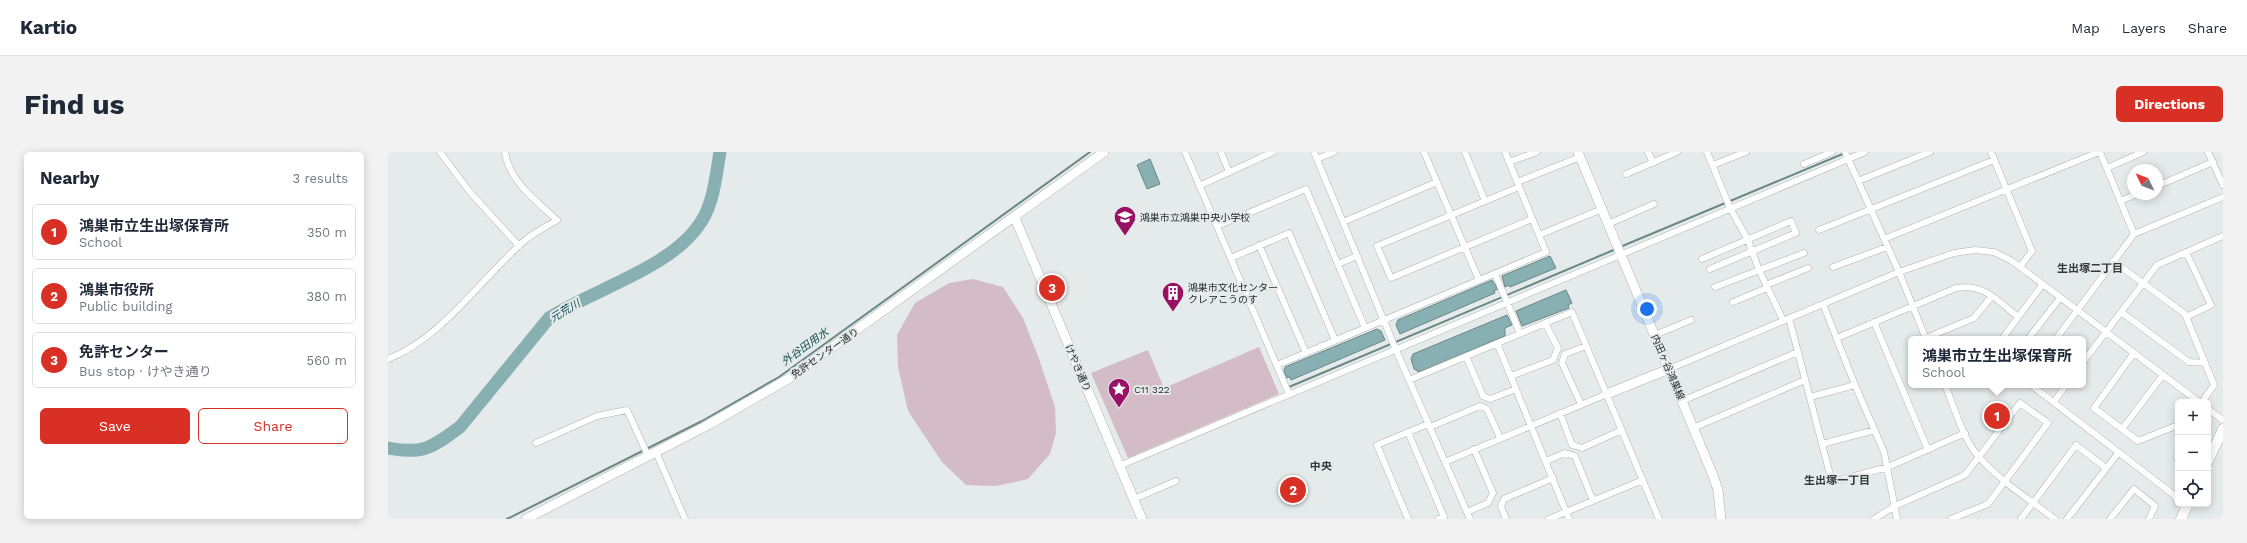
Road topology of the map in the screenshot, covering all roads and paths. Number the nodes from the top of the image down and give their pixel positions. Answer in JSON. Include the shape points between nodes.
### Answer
{"nodes":[{"id":1,"x":440,"y":152,"type":"edge"},
{"id":2,"x":505,"y":152,"type":"edge"},
{"id":3,"x":1104,"y":152,"type":"edge"},
{"id":4,"x":1185,"y":152,"type":"edge"},
{"id":5,"x":1221,"y":152,"type":"edge"},
{"id":6,"x":1273,"y":152,"type":"edge"},
{"id":7,"x":1314,"y":152,"type":"edge"},
{"id":8,"x":1334,"y":152,"type":"edge"},
{"id":9,"x":1424,"y":152,"type":"edge"},
{"id":10,"x":1465,"y":152,"type":"edge"},
{"id":11,"x":1505,"y":152,"type":"edge"},
{"id":12,"x":1537,"y":152,"type":"edge"},
{"id":13,"x":1648,"y":152,"type":"edge"},
{"id":14,"x":1677,"y":152,"type":"edge"},
{"id":15,"x":1707,"y":152,"type":"edge"},
{"id":16,"x":1746,"y":152,"type":"edge"},
{"id":17,"x":1832,"y":152,"type":"edge"},
{"id":18,"x":1845,"y":152,"type":"edge"},
{"id":19,"x":1865,"y":152,"type":"edge"},
{"id":20,"x":1930,"y":152,"type":"edge"},
{"id":21,"x":1991,"y":152,"type":"edge"},
{"id":22,"x":2099,"y":152,"type":"edge"},
{"id":23,"x":2143,"y":152,"type":"edge"},
{"id":24,"x":2208,"y":152,"type":"edge"},
{"id":25,"x":1579,"y":154,"type":"edge"},
{"id":26,"x":1258,"y":155,"type":"edge"},
{"id":27,"x":1317,"y":159,"type":"junction"},
{"id":28,"x":1848,"y":159,"type":"junction"},
{"id":29,"x":1994,"y":160,"type":"junction"},
{"id":30,"x":1509,"y":162,"type":"junction"},
{"id":31,"x":1653,"y":162,"type":"junction"},
{"id":32,"x":2213,"y":162,"type":"junction"},
{"id":33,"x":1804,"y":164,"type":"dead end"},
{"id":34,"x":1712,"y":165,"type":"junction"},
{"id":35,"x":2107,"y":168,"type":"junction"},
{"id":36,"x":1229,"y":172,"type":"junction"},
{"id":37,"x":1626,"y":174,"type":"dead end"},
{"id":38,"x":1858,"y":181,"type":"junction"},
{"id":39,"x":1436,"y":182,"type":"junction"},
{"id":40,"x":2163,"y":183,"type":"edge"},
{"id":41,"x":1518,"y":185,"type":"junction"},
{"id":42,"x":2223,"y":185,"type":"edge"},
{"id":43,"x":1199,"y":186,"type":"junction"},
{"id":44,"x":2007,"y":189,"type":"junction"},
{"id":45,"x":2223,"y":197,"type":"edge"},
{"id":46,"x":2127,"y":198,"type":"edge"},
{"id":47,"x":1485,"y":201,"type":"junction"},
{"id":48,"x":2120,"y":201,"type":"junction"},
{"id":49,"x":1654,"y":204,"type":"dead end"},
{"id":50,"x":1730,"y":208,"type":"junction"},
{"id":51,"x":1602,"y":209,"type":"junction"},
{"id":52,"x":1871,"y":211,"type":"junction"},
{"id":53,"x":1450,"y":215,"type":"junction"},
{"id":54,"x":1015,"y":218,"type":"junction"},
{"id":55,"x":1532,"y":219,"type":"junction"},
{"id":56,"x":1343,"y":222,"type":"junction"},
{"id":57,"x":1608,"y":224,"type":"junction"},
{"id":58,"x":1217,"y":226,"type":"junction"},
{"id":59,"x":1819,"y":230,"type":"dead end"},
{"id":60,"x":2134,"y":234,"type":"junction"},
{"id":61,"x":1539,"y":235,"type":"junction"},
{"id":62,"x":2223,"y":236,"type":"edge"},
{"id":63,"x":1884,"y":239,"type":"junction"},
{"id":64,"x":1748,"y":240,"type":"junction"},
{"id":65,"x":519,"y":246,"type":"junction"},
{"id":66,"x":1259,"y":246,"type":"junction"},
{"id":67,"x":1465,"y":247,"type":"junction"},
{"id":68,"x":1887,"y":247,"type":"junction"},
{"id":69,"x":1753,"y":251,"type":"junction"},
{"id":70,"x":2186,"y":252,"type":"junction"},
{"id":71,"x":1804,"y":253,"type":"dead end"},
{"id":72,"x":1621,"y":255,"type":"junction"},
{"id":73,"x":1357,"y":256,"type":"junction"},
{"id":74,"x":1231,"y":258,"type":"junction"},
{"id":75,"x":1702,"y":260,"type":"dead end"},
{"id":76,"x":2114,"y":261,"type":"junction"},
{"id":77,"x":1338,"y":264,"type":"junction"},
{"id":78,"x":2020,"y":267,"type":"junction"},
{"id":79,"x":1808,"y":268,"type":"dead end"},
{"id":80,"x":1833,"y":268,"type":"dead end"},
{"id":81,"x":1710,"y":269,"type":"dead end"},
{"id":82,"x":1759,"y":270,"type":"junction"},
{"id":83,"x":1899,"y":272,"type":"junction"},
{"id":84,"x":1495,"y":274,"type":"junction"},
{"id":85,"x":1479,"y":280,"type":"junction"},
{"id":86,"x":2143,"y":283,"type":"junction"},
{"id":87,"x":2042,"y":285,"type":"junction"},
{"id":88,"x":1767,"y":286,"type":"junction"},
{"id":89,"x":1715,"y":287,"type":"dead end"},
{"id":90,"x":1992,"y":296,"type":"junction"},
{"id":91,"x":2060,"y":298,"type":"junction"},
{"id":92,"x":1507,"y":302,"type":"junction"},
{"id":93,"x":1733,"y":302,"type":"dead end"},
{"id":94,"x":1823,"y":304,"type":"junction"},
{"id":95,"x":1912,"y":305,"type":"junction"},
{"id":96,"x":2078,"y":310,"type":"junction"},
{"id":97,"x":2121,"y":312,"type":"junction"},
{"id":98,"x":2018,"y":317,"type":"junction"},
{"id":99,"x":2186,"y":317,"type":"junction"},
{"id":100,"x":1786,"y":319,"type":"junction"},
{"id":101,"x":1385,"y":320,"type":"junction"},
{"id":102,"x":1691,"y":320,"type":"dead end"},
{"id":103,"x":1874,"y":322,"type":"junction"},
{"id":104,"x":1545,"y":323,"type":"junction"},
{"id":105,"x":1365,"y":328,"type":"junction"},
{"id":106,"x":2105,"y":332,"type":"junction"},
{"id":107,"x":1520,"y":333,"type":"junction"},
{"id":108,"x":1655,"y":334,"type":"junction"},
{"id":109,"x":1925,"y":336,"type":"edge"},
{"id":110,"x":1933,"y":336,"type":"edge"},
{"id":111,"x":2004,"y":336,"type":"edge"},
{"id":112,"x":2030,"y":336,"type":"edge"},
{"id":113,"x":2058,"y":336,"type":"edge"},
{"id":114,"x":1837,"y":338,"type":"junction"},
{"id":115,"x":1335,"y":340,"type":"junction"},
{"id":116,"x":1497,"y":343,"type":"junction"},
{"id":117,"x":1586,"y":346,"type":"junction"},
{"id":118,"x":1396,"y":350,"type":"junction"},
{"id":119,"x":1798,"y":352,"type":"junction"},
{"id":120,"x":1306,"y":353,"type":"junction"},
{"id":121,"x":2134,"y":353,"type":"junction"},
{"id":122,"x":1466,"y":356,"type":"junction"},
{"id":123,"x":2086,"y":358,"type":"edge"},
{"id":124,"x":388,"y":359,"type":"edge"},
{"id":125,"x":2205,"y":363,"type":"junction"},
{"id":126,"x":1277,"y":365,"type":"junction"},
{"id":127,"x":1669,"y":369,"type":"junction"},
{"id":128,"x":2163,"y":375,"type":"junction"},
{"id":129,"x":1511,"y":376,"type":"junction"},
{"id":130,"x":1409,"y":380,"type":"junction"},
{"id":131,"x":1805,"y":380,"type":"junction"},
{"id":132,"x":1855,"y":385,"type":"junction"},
{"id":133,"x":1946,"y":388,"type":"edge"},
{"id":134,"x":2035,"y":388,"type":"edge"},
{"id":135,"x":2064,"y":388,"type":"edge"},
{"id":136,"x":1516,"y":389,"type":"junction"},
{"id":137,"x":1289,"y":394,"type":"junction"},
{"id":138,"x":1607,"y":394,"type":"junction"},
{"id":139,"x":1810,"y":398,"type":"junction"},
{"id":140,"x":2195,"y":399,"type":"edge"},
{"id":141,"x":2204,"y":399,"type":"edge"},
{"id":142,"x":1682,"y":401,"type":"junction"},
{"id":143,"x":2054,"y":402,"type":"junction"},
{"id":144,"x":1581,"y":404,"type":"junction"},
{"id":145,"x":2211,"y":411,"type":"edge"},
{"id":146,"x":1560,"y":413,"type":"junction"},
{"id":147,"x":2223,"y":420,"type":"edge"},
{"id":148,"x":1429,"y":425,"type":"junction"},
{"id":149,"x":1531,"y":425,"type":"junction"},
{"id":150,"x":2175,"y":426,"type":"edge"},
{"id":151,"x":1693,"y":428,"type":"junction"},
{"id":152,"x":2122,"y":429,"type":"junction"},
{"id":153,"x":1622,"y":430,"type":"junction"},
{"id":154,"x":1875,"y":430,"type":"junction"},
{"id":155,"x":1408,"y":432,"type":"junction"},
{"id":156,"x":1965,"y":433,"type":"junction"},
{"id":157,"x":1500,"y":438,"type":"junction"},
{"id":158,"x":2218,"y":439,"type":"edge"},
{"id":159,"x":536,"y":444,"type":"dead end"},
{"id":160,"x":1822,"y":444,"type":"junction"},
{"id":161,"x":1474,"y":449,"type":"junction"},
{"id":162,"x":1928,"y":450,"type":"junction"},
{"id":163,"x":2119,"y":452,"type":"junction"},
{"id":164,"x":652,"y":454,"type":"junction"},
{"id":165,"x":2211,"y":454,"type":"edge"},
{"id":166,"x":1979,"y":457,"type":"junction"},
{"id":167,"x":1546,"y":461,"type":"junction"},
{"id":168,"x":1445,"y":462,"type":"junction"},
{"id":169,"x":1119,"y":466,"type":"junction"},
{"id":170,"x":1888,"y":467,"type":"junction"},
{"id":171,"x":2106,"y":468,"type":"junction"},
{"id":172,"x":1553,"y":478,"type":"junction"},
{"id":173,"x":1643,"y":480,"type":"junction"},
{"id":174,"x":1176,"y":481,"type":"dead end"},
{"id":175,"x":2006,"y":481,"type":"junction"},
{"id":176,"x":1134,"y":499,"type":"junction"},
{"id":177,"x":1593,"y":501,"type":"junction"},
{"id":178,"x":2034,"y":503,"type":"junction"},
{"id":179,"x":1895,"y":506,"type":"junction"},
{"id":180,"x":2182,"y":509,"type":"edge"},
{"id":181,"x":1467,"y":512,"type":"junction"},
{"id":182,"x":1566,"y":512,"type":"junction"},
{"id":183,"x":526,"y":519,"type":"edge"},
{"id":184,"x":685,"y":519,"type":"edge"},
{"id":185,"x":1142,"y":519,"type":"edge"},
{"id":186,"x":1408,"y":519,"type":"edge"},
{"id":187,"x":1438,"y":519,"type":"edge"},
{"id":188,"x":1470,"y":519,"type":"edge"},
{"id":189,"x":1506,"y":519,"type":"edge"},
{"id":190,"x":1549,"y":519,"type":"edge"},
{"id":191,"x":1569,"y":519,"type":"edge"},
{"id":192,"x":1659,"y":519,"type":"edge"},
{"id":193,"x":1721,"y":519,"type":"edge"},
{"id":194,"x":1874,"y":519,"type":"edge"},
{"id":195,"x":1897,"y":519,"type":"edge"},
{"id":196,"x":1951,"y":519,"type":"edge"},
{"id":197,"x":2021,"y":519,"type":"edge"},
{"id":198,"x":2055,"y":519,"type":"edge"},
{"id":199,"x":2067,"y":519,"type":"edge"},
{"id":200,"x":2110,"y":519,"type":"edge"},
{"id":201,"x":2149,"y":519,"type":"edge"}],
"edges":[{"from":1,"to":65,"type":"street","via":[[469,191]]},
{"from":2,"to":65,"type":"street","via":[[506,166],[524,190],[557,220]]},
{"from":3,"to":54,"type":"street","name":"免許センター通り"},
{"from":4,"to":43,"type":"street"},
{"from":5,"to":36,"type":"street"},
{"from":6,"to":26,"type":"street"},
{"from":7,"to":27,"type":"street"},
{"from":8,"to":27,"type":"street"},
{"from":9,"to":39,"type":"street"},
{"from":10,"to":47,"type":"street"},
{"from":11,"to":30,"type":"street"},
{"from":12,"to":30,"type":"street"},
{"from":13,"to":31,"type":"street"},
{"from":14,"to":31,"type":"street"},
{"from":15,"to":34,"type":"street"},
{"from":16,"to":34,"type":"street"},
{"from":17,"to":33,"type":"street"},
{"from":18,"to":28,"type":"street"},
{"from":19,"to":28,"type":"street"},
{"from":20,"to":38,"type":"street"},
{"from":21,"to":29,"type":"street"},
{"from":22,"to":35,"type":"street"},
{"from":22,"to":44,"type":"street"},
{"from":23,"to":35,"type":"street"},
{"from":24,"to":32,"type":"street"},
{"from":25,"to":41,"type":"street"},
{"from":25,"to":51,"type":"street","name":"内田ヶ谷鴻巣線"},
{"from":26,"to":36,"type":"street"},
{"from":27,"to":56,"type":"street"},
{"from":28,"to":38,"type":"street"},
{"from":28,"to":50,"type":"street"},
{"from":29,"to":44,"type":"street"},
{"from":29,"to":52,"type":"street"},
{"from":30,"to":41,"type":"street"},
{"from":31,"to":37,"type":"street"},
{"from":32,"to":40,"type":"street"},
{"from":32,"to":42,"type":"street"},
{"from":34,"to":50,"type":"street"},
{"from":35,"to":48,"type":"street"},
{"from":36,"to":43,"type":"street"},
{"from":38,"to":52,"type":"street"},
{"from":39,"to":53,"type":"street"},
{"from":39,"to":56,"type":"street"},
{"from":41,"to":47,"type":"street"},
{"from":41,"to":55,"type":"street"},
{"from":43,"to":58,"type":"street"},
{"from":44,"to":63,"type":"street"},
{"from":44,"to":78,"type":"street","via":[[2032,251]]},
{"from":45,"to":60,"type":"street"},
{"from":46,"to":48,"type":"street"},
{"from":47,"to":53,"type":"street"},
{"from":48,"to":60,"type":"street"},
{"from":49,"to":57,"type":"street"},
{"from":50,"to":64,"type":"street"},
{"from":50,"to":72,"type":"street"},
{"from":51,"to":57,"type":"street","name":"内田ヶ谷鴻巣線"},
{"from":51,"to":61,"type":"street"},
{"from":52,"to":59,"type":"street"},
{"from":52,"to":63,"type":"street"},
{"from":53,"to":67,"type":"street"},
{"from":53,"to":67,"type":"street","via":[[1377,246],[1391,278]]},
{"from":54,"to":164,"type":"street","name":"免許センター通り","via":[[788,379]]},
{"from":54,"to":169,"type":"street","name":"けやき通り"},
{"from":55,"to":61,"type":"street"},
{"from":55,"to":67,"type":"street"},
{"from":56,"to":73,"type":"street"},
{"from":57,"to":72,"type":"street","name":"内田ヶ谷鴻巣線"},
{"from":58,"to":74,"type":"street"},
{"from":58,"to":77,"type":"street","via":[[1306,189]]},
{"from":60,"to":76,"type":"street"},
{"from":61,"to":84,"type":"street","via":[[1546,252]]},
{"from":62,"to":70,"type":"street"},
{"from":63,"to":68,"type":"street"},
{"from":64,"to":69,"type":"street"},
{"from":64,"to":69,"type":"street","via":[[1791,221],[1796,233]]},
{"from":64,"to":75,"type":"street"},
{"from":65,"to":124,"type":"street","via":[[434,331],[409,349]]},
{"from":66,"to":74,"type":"street"},
{"from":66,"to":115,"type":"street","via":[[1289,233]]},
{"from":66,"to":120,"type":"street"},
{"from":67,"to":85,"type":"street"},
{"from":68,"to":80,"type":"street"},
{"from":68,"to":83,"type":"street"},
{"from":69,"to":81,"type":"street"},
{"from":69,"to":82,"type":"street"},
{"from":70,"to":86,"type":"street","via":[[2157,265]]},
{"from":70,"to":99,"type":"street","via":[[2210,305]]},
{"from":71,"to":82,"type":"street"},
{"from":72,"to":92,"type":"street"},
{"from":72,"to":108,"type":"street","name":"内田ヶ谷鴻巣線"},
{"from":73,"to":77,"type":"street"},
{"from":73,"to":101,"type":"street"},
{"from":74,"to":126,"type":"street"},
{"from":76,"to":86,"type":"street"},
{"from":76,"to":96,"type":"street"},
{"from":77,"to":105,"type":"street"},
{"from":78,"to":83,"type":"street","via":[[1994,252],[1975,250],[1954,253]]},
{"from":78,"to":87,"type":"street"},
{"from":79,"to":88,"type":"street"},
{"from":82,"to":88,"type":"street"},
{"from":82,"to":89,"type":"street"},
{"from":83,"to":94,"type":"street"},
{"from":83,"to":95,"type":"street"},
{"from":84,"to":85,"type":"street"},
{"from":84,"to":92,"type":"street"},
{"from":85,"to":101,"type":"street"},
{"from":86,"to":97,"type":"street"},
{"from":86,"to":99,"type":"street"},
{"from":87,"to":91,"type":"street"},
{"from":87,"to":98,"type":"street"},
{"from":88,"to":93,"type":"street"},
{"from":88,"to":100,"type":"street"},
{"from":90,"to":95,"type":"street","via":[[1970,286],[1956,288]]},
{"from":90,"to":98,"type":"street"},
{"from":90,"to":110,"type":"street","via":[[1974,318]]},
{"from":91,"to":96,"type":"street"},
{"from":91,"to":112,"type":"street"},
{"from":92,"to":107,"type":"street"},
{"from":92,"to":118,"type":"street"},
{"from":94,"to":100,"type":"street"},
{"from":94,"to":114,"type":"street"},
{"from":95,"to":103,"type":"street"},
{"from":95,"to":109,"type":"street"},
{"from":96,"to":106,"type":"street"},
{"from":96,"to":113,"type":"street"},
{"from":97,"to":106,"type":"street"},
{"from":97,"to":125,"type":"street","via":[[2189,362]]},
{"from":98,"to":111,"type":"street"},
{"from":99,"to":125,"type":"street"},
{"from":100,"to":119,"type":"street"},
{"from":100,"to":127,"type":"street"},
{"from":101,"to":105,"type":"street"},
{"from":101,"to":118,"type":"street"},
{"from":102,"to":108,"type":"street"},
{"from":103,"to":114,"type":"street"},
{"from":103,"to":162,"type":"street"},
{"from":104,"to":107,"type":"street"},
{"from":104,"to":117,"type":"street","via":[[1572,312]]},
{"from":104,"to":129,"type":"street","via":[[1558,348],[1553,360]]},
{"from":105,"to":115,"type":"street"},
{"from":106,"to":121,"type":"street"},
{"from":106,"to":123,"type":"street"},
{"from":107,"to":116,"type":"street"},
{"from":108,"to":127,"type":"street","name":"内田ヶ谷鴻巣線"},
{"from":114,"to":132,"type":"street"},
{"from":115,"to":120,"type":"street"},
{"from":116,"to":122,"type":"street"},
{"from":116,"to":129,"type":"street"},
{"from":117,"to":138,"type":"street"},
{"from":117,"to":144,"type":"street","via":[[1565,354],[1562,363]]},
{"from":118,"to":130,"type":"street"},
{"from":118,"to":137,"type":"street"},
{"from":119,"to":131,"type":"street"},
{"from":119,"to":142,"type":"street"},
{"from":120,"to":126,"type":"street"},
{"from":121,"to":128,"type":"street"},
{"from":121,"to":152,"type":"street","via":[[2094,408]]},
{"from":122,"to":130,"type":"street"},
{"from":122,"to":136,"type":"street","via":[[1483,396],[1490,399]]},
{"from":125,"to":141,"type":"street","via":[[2214,385]]},
{"from":126,"to":137,"type":"street"},
{"from":127,"to":138,"type":"street"},
{"from":127,"to":142,"type":"street","name":"内田ヶ谷鴻巣線"},
{"from":128,"to":140,"type":"street"},
{"from":128,"to":152,"type":"street"},
{"from":129,"to":136,"type":"street"},
{"from":130,"to":148,"type":"street"},
{"from":131,"to":139,"type":"street"},
{"from":131,"to":151,"type":"street"},
{"from":132,"to":139,"type":"street"},
{"from":132,"to":154,"type":"street"},
{"from":133,"to":156,"type":"street"},
{"from":134,"to":143,"type":"street"},
{"from":135,"to":143,"type":"street"},
{"from":136,"to":149,"type":"street"},
{"from":137,"to":169,"type":"street"},
{"from":138,"to":144,"type":"street"},
{"from":138,"to":153,"type":"street"},
{"from":139,"to":160,"type":"street"},
{"from":142,"to":151,"type":"street","name":"内田ヶ谷鴻巣線"},
{"from":143,"to":163,"type":"street"},
{"from":144,"to":146,"type":"street"},
{"from":145,"to":147,"type":"street"},
{"from":146,"to":149,"type":"street"},
{"from":146,"to":153,"type":"street","via":[[1572,445],[1582,448]]},
{"from":148,"to":155,"type":"street"},
{"from":148,"to":157,"type":"street","via":[[1480,406],[1487,409]]},
{"from":148,"to":168,"type":"street"},
{"from":149,"to":157,"type":"street"},
{"from":149,"to":167,"type":"street"},
{"from":150,"to":152,"type":"street","via":[[2138,442]]},
{"from":151,"to":193,"type":"street","name":"内田ヶ谷鴻巣線","via":[[1718,490]]},
{"from":153,"to":173,"type":"street"},
{"from":154,"to":160,"type":"street"},
{"from":154,"to":170,"type":"street"},
{"from":155,"to":186,"type":"street","via":[[1377,445]]},
{"from":155,"to":187,"type":"street","via":[[1444,517]]},
{"from":156,"to":162,"type":"street"},
{"from":156,"to":166,"type":"street"},
{"from":157,"to":161,"type":"street"},
{"from":158,"to":165,"type":"main road"},
{"from":159,"to":164,"type":"street","via":[[597,416],[627,410]]},
{"from":160,"to":170,"type":"street","via":[[1832,482]]},
{"from":161,"to":168,"type":"street"},
{"from":161,"to":181,"type":"street","via":[[1493,493],[1488,503]]},
{"from":162,"to":170,"type":"street"},
{"from":163,"to":171,"type":"street"},
{"from":163,"to":180,"type":"street","via":[[2174,495]]},
{"from":164,"to":183,"type":"street","name":"免許センター通り"},
{"from":164,"to":184,"type":"street"},
{"from":166,"to":175,"type":"street"},
{"from":166,"to":175,"type":"street","via":[[2020,403],[2048,423]]},
{"from":166,"to":179,"type":"street","via":[[1965,474]]},
{"from":167,"to":172,"type":"street"},
{"from":167,"to":177,"type":"street","via":[[1565,453],[1575,456]]},
{"from":168,"to":181,"type":"street"},
{"from":169,"to":176,"type":"street","name":"けやき通り"},
{"from":170,"to":179,"type":"street"},
{"from":171,"to":178,"type":"street","via":[[2076,445]]},
{"from":171,"to":199,"type":"street"},
{"from":172,"to":182,"type":"street"},
{"from":172,"to":189,"type":"street","via":[[1504,499],[1501,506]]},
{"from":173,"to":177,"type":"street"},
{"from":173,"to":192,"type":"street"},
{"from":174,"to":176,"type":"street"},
{"from":175,"to":178,"type":"street"},
{"from":175,"to":196,"type":"street","via":[[1988,504]]},
{"from":176,"to":185,"type":"street","name":"けやき通り"},
{"from":177,"to":182,"type":"street"},
{"from":178,"to":197,"type":"street"},
{"from":178,"to":198,"type":"street"},
{"from":179,"to":194,"type":"street"},
{"from":179,"to":195,"type":"street"},
{"from":181,"to":188,"type":"street"},
{"from":182,"to":190,"type":"street"},
{"from":182,"to":191,"type":"street"},
{"from":200,"to":201,"type":"street","via":[[2134,489],[2155,506]]}]}
